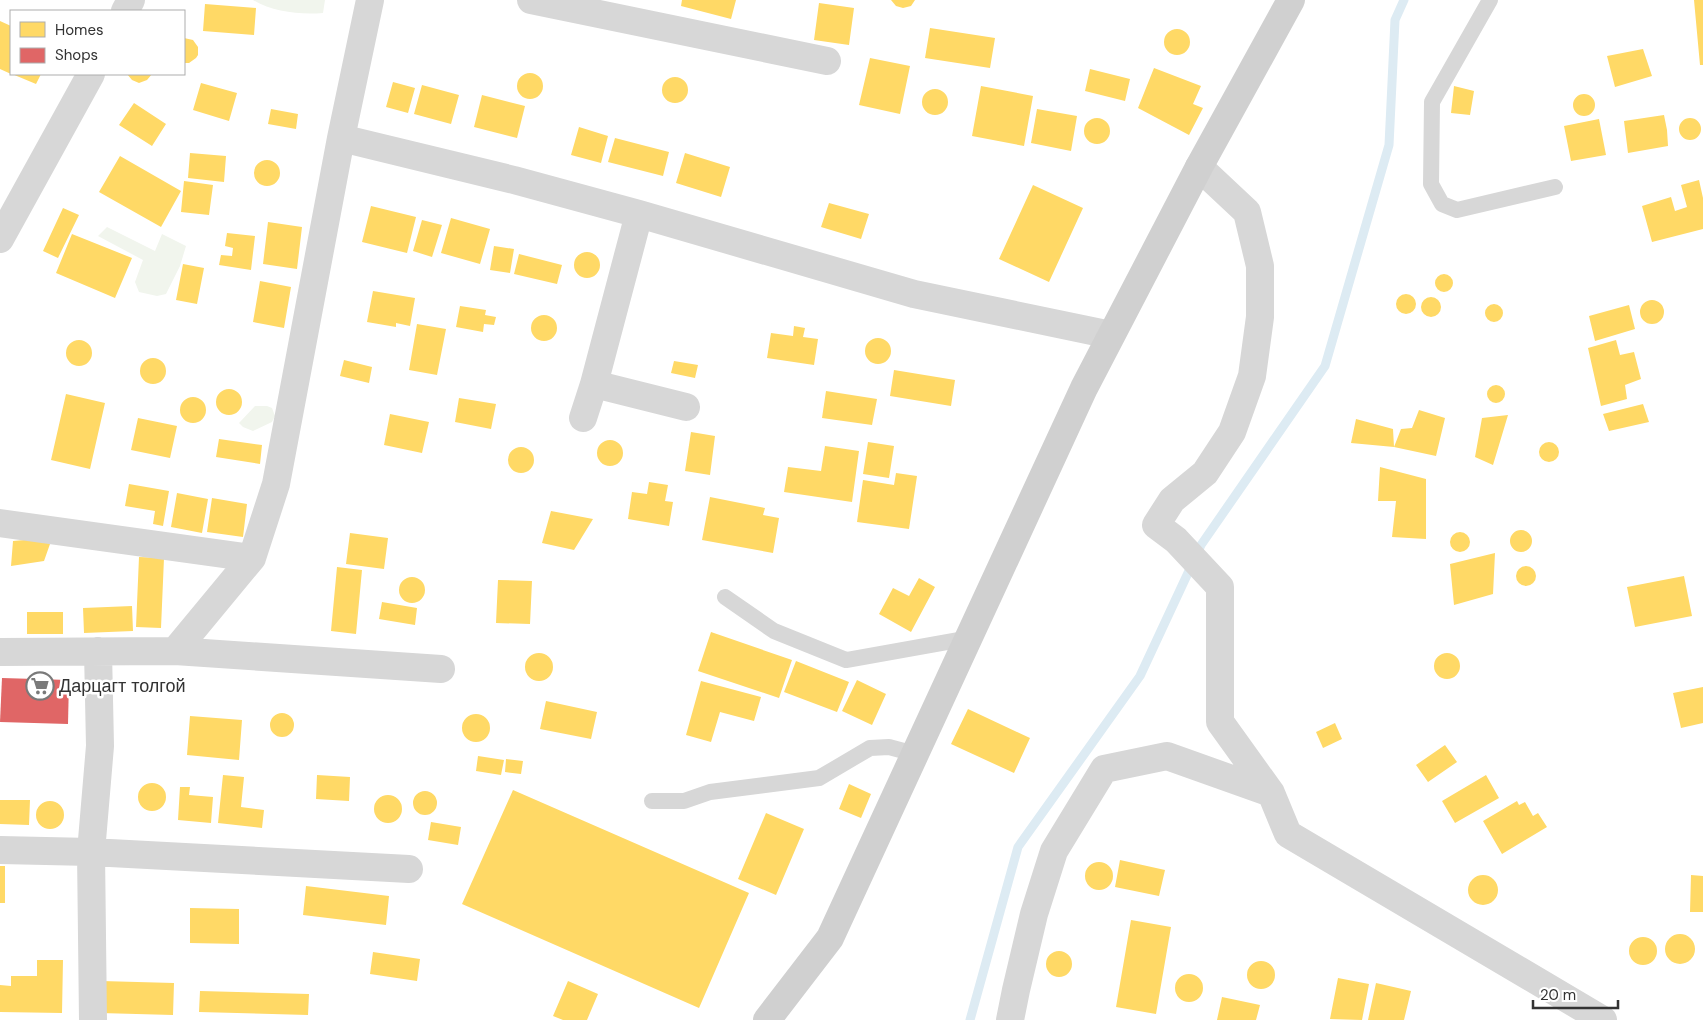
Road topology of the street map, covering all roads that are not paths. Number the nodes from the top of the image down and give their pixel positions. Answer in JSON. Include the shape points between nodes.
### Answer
{"nodes":[{"id":1,"x":370,"y":0,"type":"edge"},
{"id":2,"x":531,"y":0,"type":"edge"},
{"id":3,"x":1291,"y":0,"type":"edge"},
{"id":4,"x":1490,"y":0,"type":"edge"},
{"id":5,"x":826,"y":61,"type":"dead end"},
{"id":6,"x":90,"y":75,"type":"edge"},
{"id":7,"x":341,"y":138,"type":"junction"},
{"id":8,"x":1200,"y":167,"type":"junction"},
{"id":9,"x":1555,"y":187,"type":"dead end"},
{"id":10,"x":639,"y":214,"type":"junction"},
{"id":11,"x":0,"y":239,"type":"edge"},
{"id":12,"x":1111,"y":334,"type":"junction"},
{"id":13,"x":594,"y":384,"type":"junction"},
{"id":14,"x":686,"y":407,"type":"dead end"},
{"id":15,"x":583,"y":418,"type":"dead end"},
{"id":16,"x":0,"y":523,"type":"edge"},
{"id":17,"x":252,"y":558,"type":"junction"},
{"id":18,"x":725,"y":596,"type":"dead end"},
{"id":19,"x":969,"y":638,"type":"junction"},
{"id":20,"x":175,"y":650,"type":"junction"},
{"id":21,"x":98,"y":651,"type":"junction"},
{"id":22,"x":0,"y":652,"type":"edge"},
{"id":23,"x":441,"y":669,"type":"dead end"},
{"id":24,"x":915,"y":754,"type":"junction"},
{"id":25,"x":1271,"y":793,"type":"junction"},
{"id":26,"x":652,"y":801,"type":"dead end"},
{"id":27,"x":0,"y":850,"type":"edge"},
{"id":28,"x":91,"y":852,"type":"junction"},
{"id":29,"x":409,"y":869,"type":"dead end"},
{"id":30,"x":93,"y":1020,"type":"edge"},
{"id":31,"x":766,"y":1020,"type":"edge"},
{"id":32,"x":1010,"y":1020,"type":"edge"},
{"id":33,"x":1603,"y":1020,"type":"edge"}],
"edges":[{"from":1,"to":7,"type":"street"},
{"from":2,"to":5,"type":"street"},
{"from":3,"to":8,"type":"street"},
{"from":4,"to":9,"type":"lane","via":[[1432,102],[1431,184],[1442,204],[1457,210]]},
{"from":6,"to":11,"type":"street"},
{"from":7,"to":10,"type":"street"},
{"from":7,"to":17,"type":"street","via":[[276,484]]},
{"from":8,"to":12,"type":"street"},
{"from":8,"to":25,"type":"street","via":[[1247,212],[1260,266],[1260,317],[1252,376],[1232,432],[1205,473],[1172,500],[1156,525],[1176,540],[1220,587],[1220,722]]},
{"from":10,"to":12,"type":"street","via":[[914,294]]},
{"from":10,"to":13,"type":"street"},
{"from":12,"to":19,"type":"street"},
{"from":13,"to":14,"type":"street"},
{"from":13,"to":15,"type":"street"},
{"from":16,"to":17,"type":"street"},
{"from":17,"to":20,"type":"street"},
{"from":18,"to":19,"type":"lane","via":[[774,631],[846,660]]},
{"from":19,"to":24,"type":"street"},
{"from":20,"to":21,"type":"street"},
{"from":20,"to":23,"type":"street"},
{"from":21,"to":22,"type":"street"},
{"from":21,"to":28,"type":"street","via":[[100,746]]},
{"from":24,"to":26,"type":"lane","via":[[888,747],[870,748],[820,778],[710,792],[684,801]]},
{"from":24,"to":31,"type":"street","via":[[830,938]]},
{"from":25,"to":32,"type":"street","via":[[1167,756],[1104,769],[1054,851],[1034,914]]},
{"from":25,"to":33,"type":"street","via":[[1288,834]]},
{"from":27,"to":28,"type":"street"},
{"from":28,"to":29,"type":"street"},
{"from":28,"to":30,"type":"street"}]}
